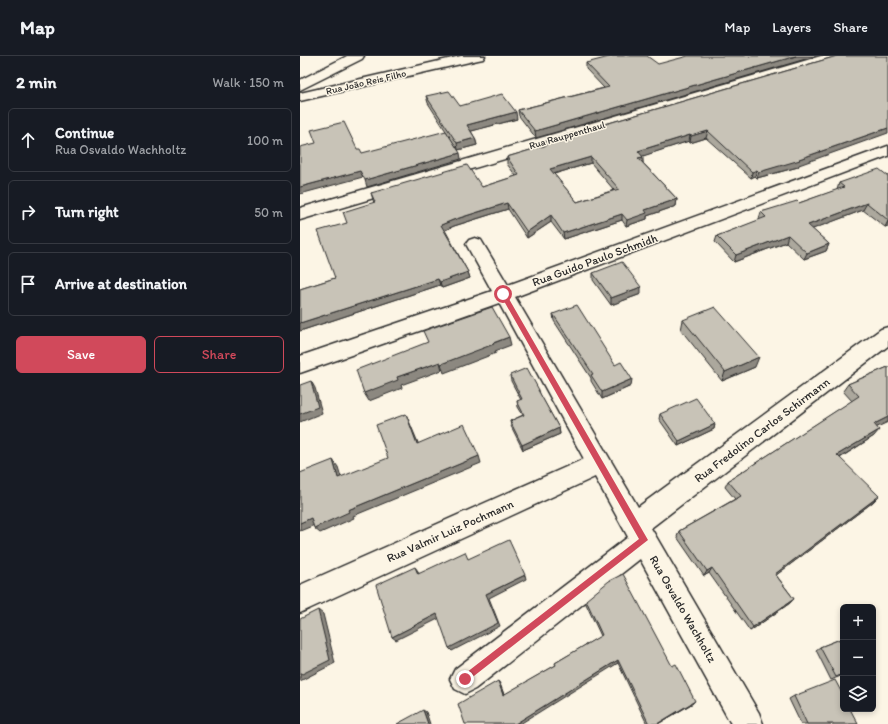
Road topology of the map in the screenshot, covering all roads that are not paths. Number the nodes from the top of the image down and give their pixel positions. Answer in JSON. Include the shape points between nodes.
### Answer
{"nodes":[{"id":1,"x":356,"y":56,"type":"edge"},
{"id":2,"x":478,"y":56,"type":"edge"},
{"id":3,"x":835,"y":56,"type":"edge"},
{"id":4,"x":300,"y":86,"type":"edge"},
{"id":5,"x":300,"y":97,"type":"edge"},
{"id":6,"x":888,"y":152,"type":"edge"},
{"id":7,"x":300,"y":214,"type":"edge"},
{"id":8,"x":475,"y":244,"type":"dead end"},
{"id":9,"x":503,"y":294,"type":"junction"},
{"id":10,"x":888,"y":335,"type":"edge"},
{"id":11,"x":300,"y":365,"type":"edge"},
{"id":12,"x":600,"y":463,"type":"junction"},
{"id":13,"x":639,"y":533,"type":"junction"},
{"id":14,"x":300,"y":600,"type":"edge"},
{"id":15,"x":465,"y":679,"type":"dead end"},
{"id":16,"x":748,"y":724,"type":"edge"}],
"edges":[{"from":1,"to":4,"type":"street"},
{"from":2,"to":5,"type":"street","name":"Rua João Reis Filho"},
{"from":3,"to":7,"type":"street","name":"Rua Rauppenthaul"},
{"from":6,"to":9,"type":"street","name":"Rua Guido Paulo Schmidh"},
{"from":8,"to":9,"type":"street","name":"Rua Osvaldo Wachholtz"},
{"from":9,"to":11,"type":"street","name":"Rua Guido Paulo Schmidh"},
{"from":9,"to":12,"type":"street","name":"Rua Osvaldo Wachholtz"},
{"from":10,"to":13,"type":"street","name":"Rua Fredolino Carlos Schirmann"},
{"from":12,"to":13,"type":"street","name":"Rua Osvaldo Wachholtz"},
{"from":12,"to":14,"type":"street","name":"Rua Valmir Luiz Pochmann"},
{"from":13,"to":15,"type":"street","name":"Rua Fredolino Carlos Schirmann"},
{"from":13,"to":16,"type":"street","name":"Rua Osvaldo Wachholtz"}]}
